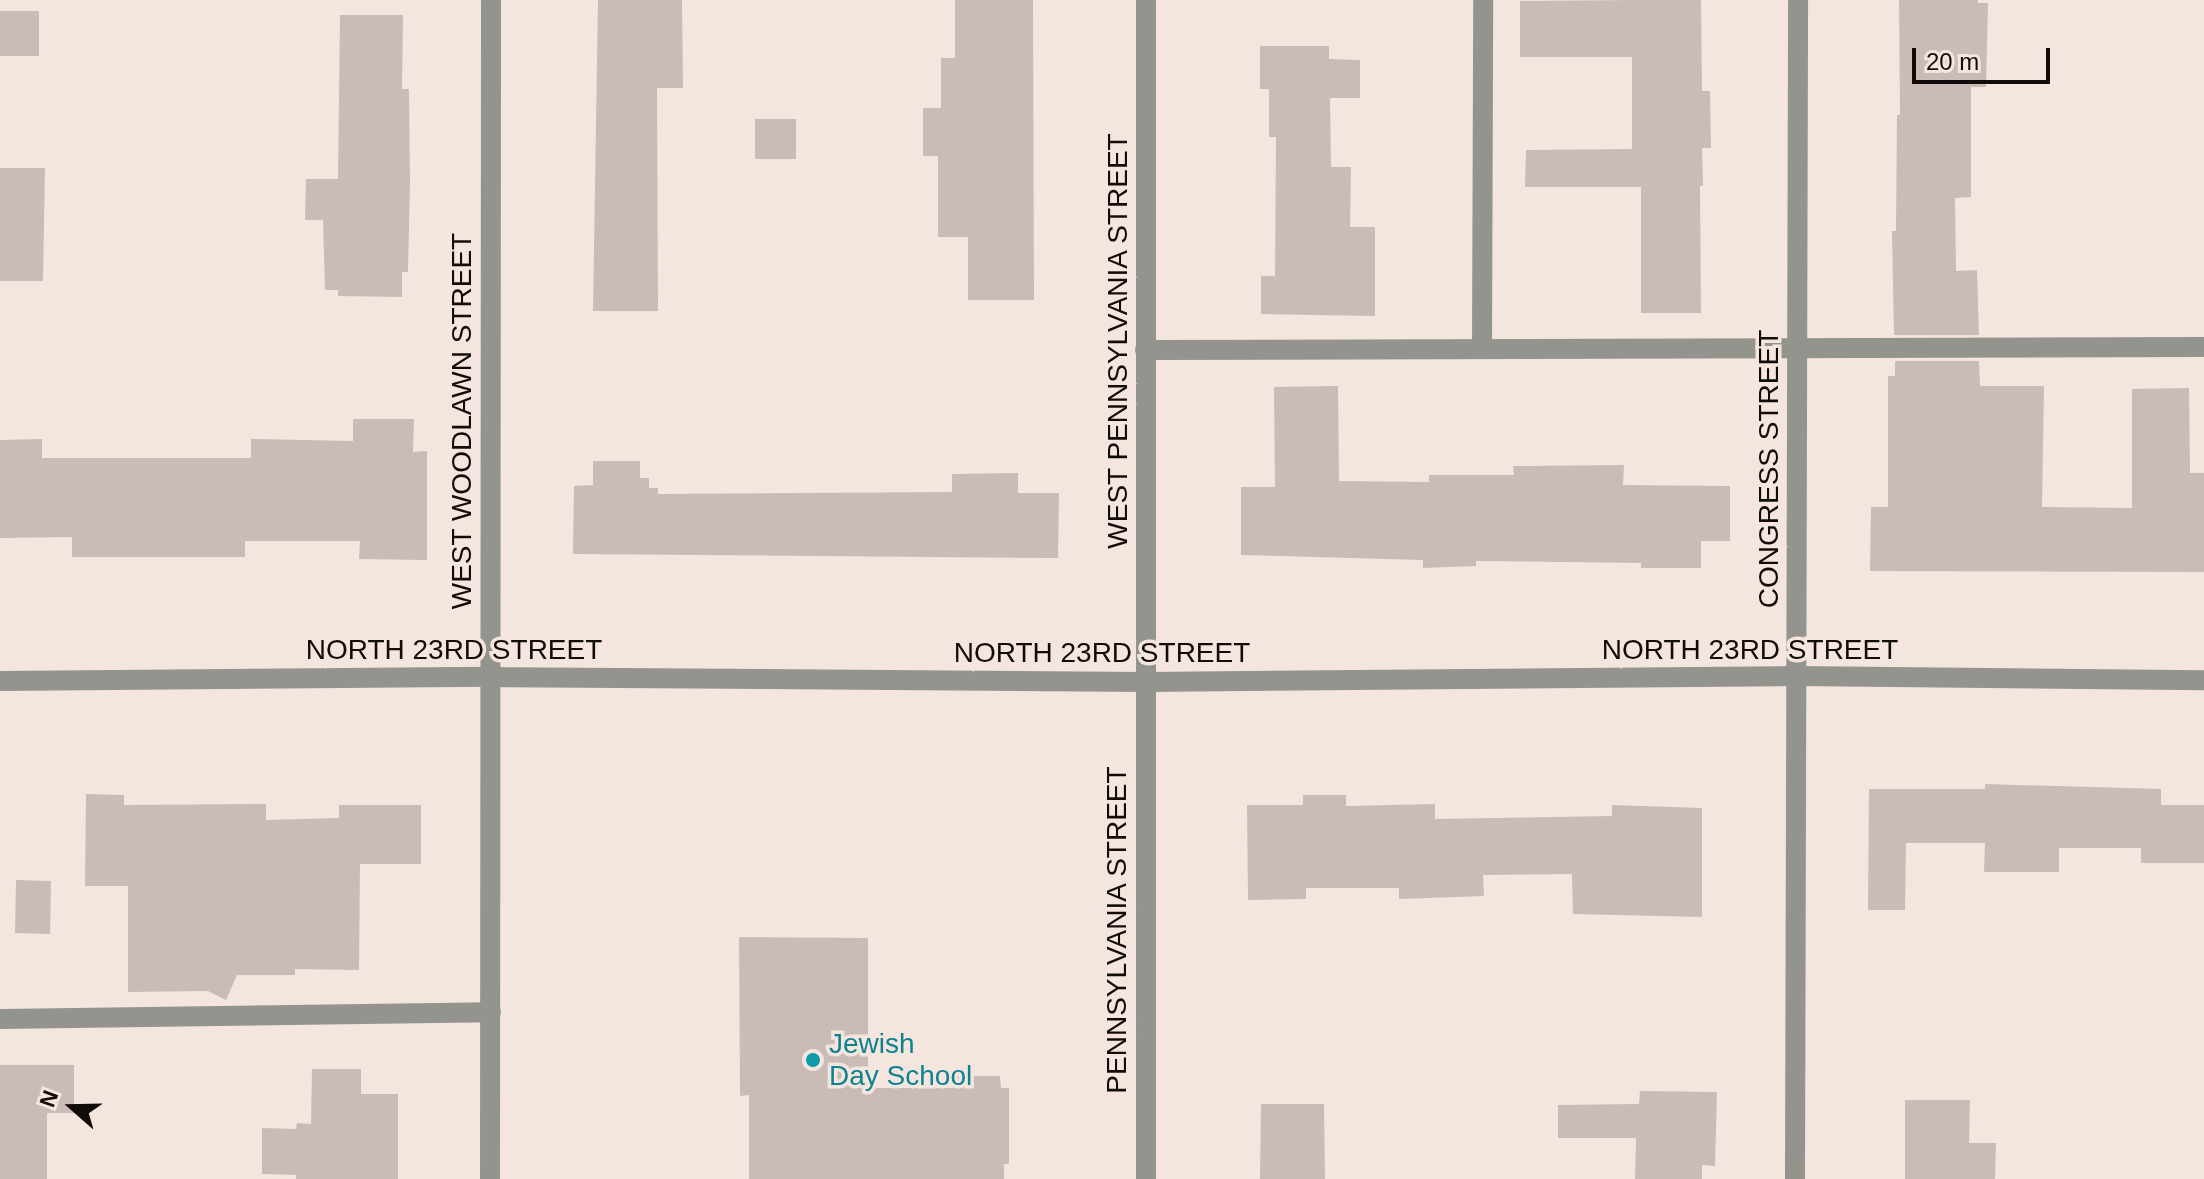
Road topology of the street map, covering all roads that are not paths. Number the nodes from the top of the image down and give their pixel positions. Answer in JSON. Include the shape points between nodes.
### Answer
{"nodes":[{"id":1,"x":491,"y":0,"type":"edge"},
{"id":2,"x":1146,"y":0,"type":"edge"},
{"id":3,"x":1483,"y":0,"type":"edge"},
{"id":4,"x":1798,"y":0,"type":"edge"},
{"id":5,"x":2204,"y":347,"type":"edge"},
{"id":6,"x":1797,"y":348,"type":"junction"},
{"id":7,"x":1482,"y":349,"type":"junction"},
{"id":8,"x":1145,"y":350,"type":"junction"},
{"id":9,"x":1796,"y":676,"type":"junction"},
{"id":10,"x":490,"y":677,"type":"junction"},
{"id":11,"x":2204,"y":680,"type":"edge"},
{"id":12,"x":0,"y":681,"type":"edge"},
{"id":13,"x":1145,"y":682,"type":"junction"},
{"id":14,"x":491,"y":1012,"type":"junction"},
{"id":15,"x":0,"y":1019,"type":"edge"},
{"id":16,"x":490,"y":1179,"type":"edge"},
{"id":17,"x":1146,"y":1179,"type":"edge"},
{"id":18,"x":1795,"y":1179,"type":"edge"}],
"edges":[{"from":1,"to":10,"type":"street","name":"WEST WOODLAWN STREET"},
{"from":2,"to":8,"type":"street","name":"WEST PENNSYLVANIA STREET"},
{"from":3,"to":7,"type":"street"},
{"from":4,"to":6,"type":"street","name":"CONGRESS STREET"},
{"from":5,"to":6,"type":"street"},
{"from":6,"to":7,"type":"street"},
{"from":6,"to":9,"type":"street","name":"CONGRESS STREET"},
{"from":7,"to":8,"type":"street"},
{"from":8,"to":13,"type":"street","name":"WEST PENNSYLVANIA STREET"},
{"from":9,"to":11,"type":"street","name":"NORTH 23RD STREET"},
{"from":9,"to":13,"type":"street","name":"NORTH 23RD STREET"},
{"from":9,"to":18,"type":"street","name":"CONGRESS STREET"},
{"from":10,"to":12,"type":"street","name":"NORTH 23RD STREET"},
{"from":10,"to":13,"type":"street","name":"NORTH 23RD STREET"},
{"from":10,"to":14,"type":"street","name":"WEST WOODLAWN STREET"},
{"from":13,"to":17,"type":"street","name":"PENNSYLVANIA STREET"},
{"from":14,"to":15,"type":"street"},
{"from":14,"to":16,"type":"street","name":"WEST WOODLAWN STREET"}]}
